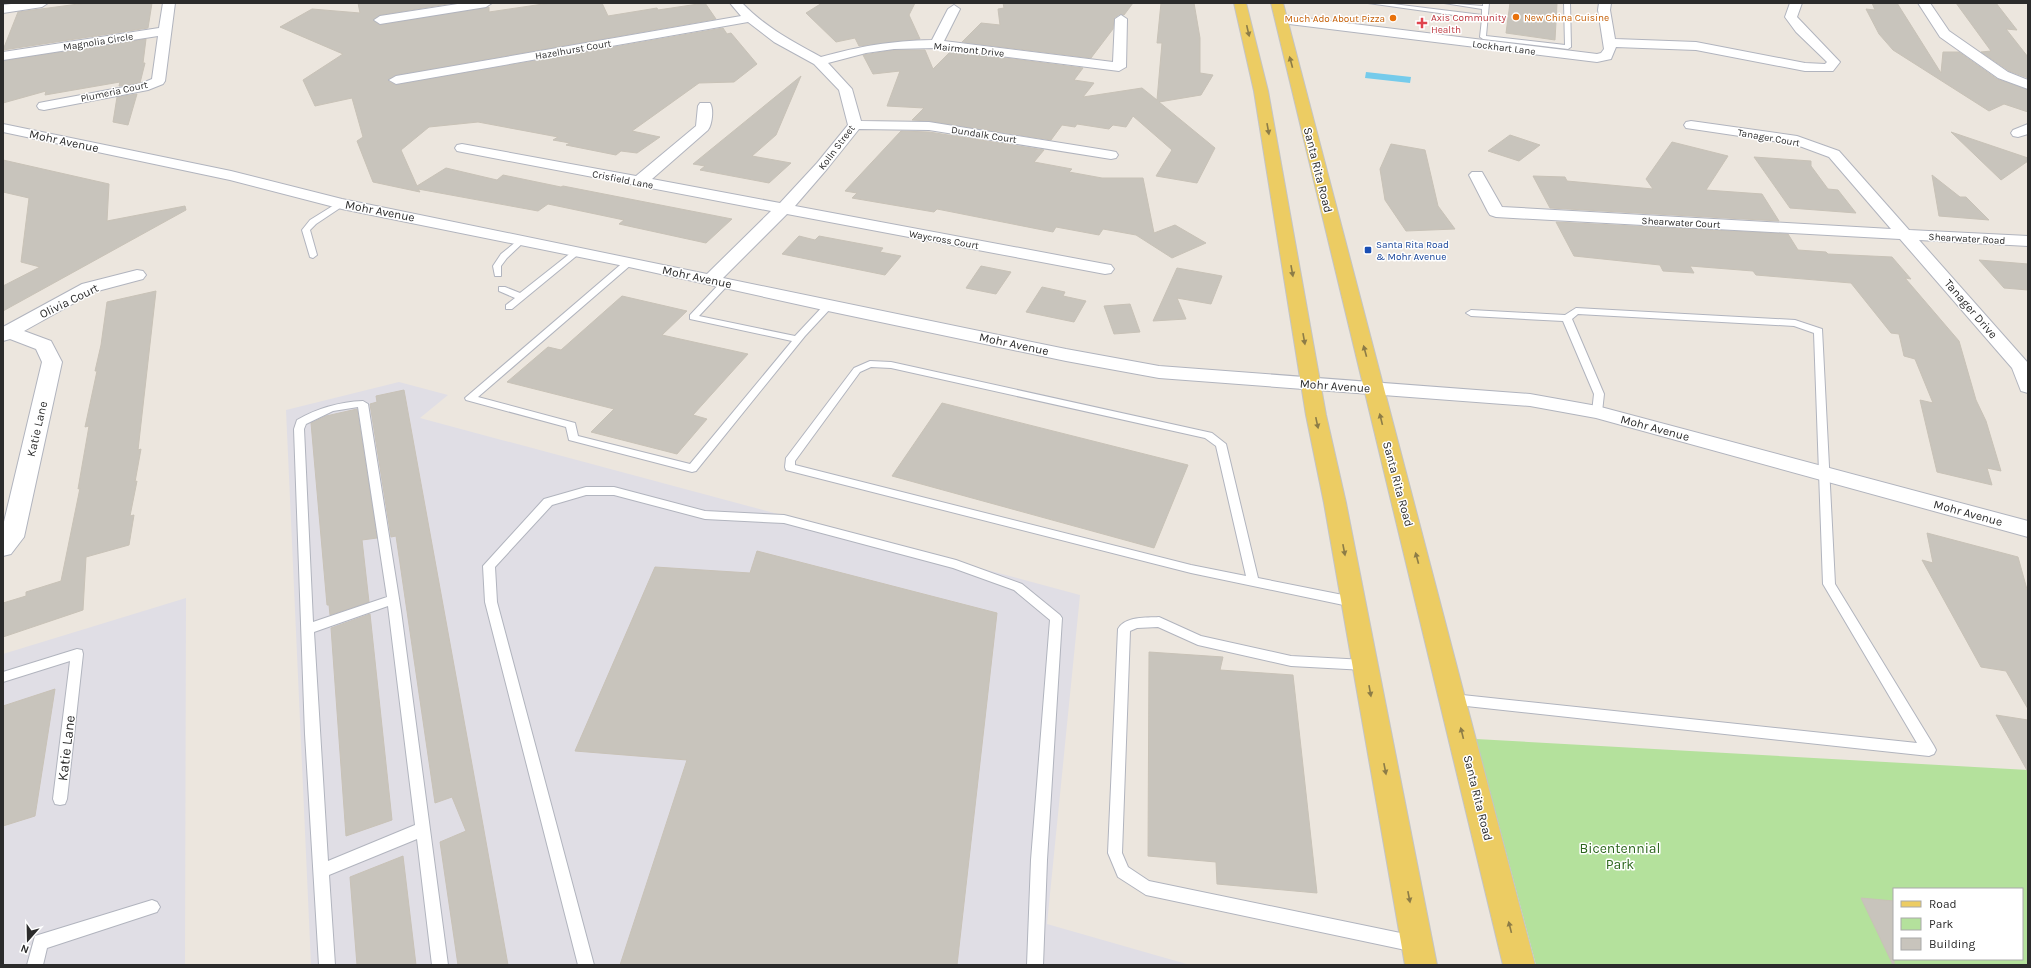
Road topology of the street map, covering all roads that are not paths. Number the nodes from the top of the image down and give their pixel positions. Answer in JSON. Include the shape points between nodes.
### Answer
{"nodes":[{"id":1,"x":42,"y":3,"type":"edge"},
{"id":2,"x":169,"y":3,"type":"edge"},
{"id":3,"x":486,"y":3,"type":"edge"},
{"id":4,"x":736,"y":3,"type":"edge"},
{"id":5,"x":1240,"y":3,"type":"edge"},
{"id":6,"x":1265,"y":3,"type":"edge"},
{"id":7,"x":1370,"y":3,"type":"edge"},
{"id":8,"x":1447,"y":3,"type":"edge"},
{"id":9,"x":1566,"y":3,"type":"edge"},
{"id":10,"x":1605,"y":3,"type":"edge"},
{"id":11,"x":1796,"y":3,"type":"edge"},
{"id":12,"x":1924,"y":3,"type":"edge"},
{"id":13,"x":1485,"y":5,"type":"edge"},
{"id":14,"x":3,"y":8,"type":"edge"},
{"id":15,"x":954,"y":9,"type":"dead end"},
{"id":16,"x":1279,"y":11,"type":"edge"},
{"id":17,"x":1484,"y":17,"type":"junction"},
{"id":18,"x":750,"y":18,"type":"junction"},
{"id":19,"x":1121,"y":19,"type":"dead end"},
{"id":20,"x":380,"y":20,"type":"dead end"},
{"id":21,"x":166,"y":30,"type":"junction"},
{"id":22,"x":1609,"y":43,"type":"junction"},
{"id":23,"x":936,"y":44,"type":"junction"},
{"id":24,"x":3,"y":56,"type":"edge"},
{"id":25,"x":819,"y":61,"type":"junction"},
{"id":26,"x":396,"y":80,"type":"dead end"},
{"id":27,"x":2028,"y":85,"type":"edge"},
{"id":28,"x":1280,"y":91,"type":"junction"},
{"id":29,"x":44,"y":106,"type":"dead end"},
{"id":30,"x":705,"y":106,"type":"dead end"},
{"id":31,"x":856,"y":125,"type":"junction"},
{"id":32,"x":1691,"y":125,"type":"dead end"},
{"id":33,"x":3,"y":128,"type":"edge"},
{"id":34,"x":462,"y":148,"type":"dead end"},
{"id":35,"x":1111,"y":154,"type":"dead end"},
{"id":36,"x":1477,"y":176,"type":"dead end"},
{"id":37,"x":639,"y":182,"type":"junction"},
{"id":38,"x":342,"y":204,"type":"junction"},
{"id":39,"x":784,"y":209,"type":"junction"},
{"id":40,"x":1907,"y":235,"type":"junction"},
{"id":41,"x":522,"y":240,"type":"junction"},
{"id":42,"x":2028,"y":241,"type":"edge"},
{"id":43,"x":577,"y":251,"type":"junction"},
{"id":44,"x":313,"y":254,"type":"dead end"},
{"id":45,"x":629,"y":262,"type":"junction"},
{"id":46,"x":1105,"y":269,"type":"dead end"},
{"id":47,"x":498,"y":274,"type":"dead end"},
{"id":48,"x":137,"y":275,"type":"dead end"},
{"id":49,"x":718,"y":281,"type":"junction"},
{"id":50,"x":502,"y":289,"type":"dead end"},
{"id":51,"x":521,"y":297,"type":"junction"},
{"id":52,"x":828,"y":306,"type":"junction"},
{"id":53,"x":509,"y":307,"type":"dead end"},
{"id":54,"x":1471,"y":312,"type":"dead end"},
{"id":55,"x":1567,"y":318,"type":"junction"},
{"id":56,"x":6,"y":333,"type":"edge"},
{"id":57,"x":797,"y":339,"type":"junction"},
{"id":58,"x":2024,"y":367,"type":"edge"},
{"id":59,"x":1311,"y":384,"type":"junction"},
{"id":60,"x":2028,"y":386,"type":"edge"},
{"id":61,"x":1374,"y":388,"type":"junction"},
{"id":62,"x":1597,"y":412,"type":"junction"},
{"id":63,"x":1824,"y":473,"type":"junction"},
{"id":64,"x":2028,"y":529,"type":"edge"},
{"id":65,"x":3,"y":548,"type":"edge"},
{"id":66,"x":1253,"y":582,"type":"junction"},
{"id":67,"x":393,"y":600,"type":"junction"},
{"id":68,"x":1353,"y":602,"type":"junction"},
{"id":69,"x":308,"y":629,"type":"junction"},
{"id":70,"x":1366,"y":665,"type":"junction"},
{"id":71,"x":3,"y":677,"type":"edge"},
{"id":72,"x":1453,"y":700,"type":"junction"},
{"id":73,"x":60,"y":799,"type":"dead end"},
{"id":74,"x":423,"y":829,"type":"junction"},
{"id":75,"x":321,"y":871,"type":"junction"},
{"id":76,"x":152,"y":907,"type":"dead end"},
{"id":77,"x":1419,"y":955,"type":"edge"},
{"id":78,"x":34,"y":965,"type":"edge"},
{"id":79,"x":327,"y":965,"type":"edge"},
{"id":80,"x":440,"y":965,"type":"edge"},
{"id":81,"x":586,"y":965,"type":"edge"},
{"id":82,"x":1035,"y":965,"type":"edge"},
{"id":83,"x":1520,"y":965,"type":"edge"}],
"edges":[{"from":1,"to":14,"type":"street"},
{"from":2,"to":21,"type":"street"},
{"from":3,"to":20,"type":"street"},
{"from":4,"to":18,"type":"street","name":"Kolln Street"},
{"from":5,"to":28,"type":"main road","name":"Santa Rita Road","one_way":true},
{"from":6,"to":16,"type":"main road"},
{"from":7,"to":17,"type":"lane"},
{"from":8,"to":13,"type":"lane"},
{"from":9,"to":17,"type":"lane","via":[[1568,47],[1482,36]]},
{"from":10,"to":22,"type":"street"},
{"from":11,"to":22,"type":"street","via":[[1791,17],[1798,29],[1834,62],[1828,68],[1805,68],[1696,46]]},
{"from":12,"to":27,"type":"street","via":[[1944,34],[2002,75]]},
{"from":13,"to":17,"type":"lane"},
{"from":15,"to":23,"type":"street"},
{"from":16,"to":22,"type":"street","name":"Lockhart Lane","via":[[1585,57],[1606,56],[1610,49]]},
{"from":28,"to":16,"type":"main road","name":"Santa Rita Road","one_way":true},
{"from":18,"to":25,"type":"street","name":"Kolln Street","via":[[778,39]]},
{"from":18,"to":26,"type":"street","name":"Hazelhurst Court"},
{"from":19,"to":23,"type":"street","name":"Mairmont Drive","via":[[1119,67]]},
{"from":21,"to":24,"type":"street","name":"Magnolia Circle"},
{"from":21,"to":29,"type":"street","name":"Plumeria Court","via":[[158,81],[143,87]]},
{"from":23,"to":25,"type":"street","name":"Mairmont Drive","via":[[894,45]]},
{"from":25,"to":31,"type":"street","name":"Kolln Street","via":[[845,89]]},
{"from":28,"to":59,"type":"main road","name":"Santa Rita Road","one_way":true},
{"from":61,"to":28,"type":"main road","name":"Santa Rita Road","one_way":true},
{"from":30,"to":37,"type":"street","via":[[703,127]]},
{"from":31,"to":35,"type":"street","name":"Dundalk Court","via":[[929,126]]},
{"from":31,"to":39,"type":"street","name":"Kolln Street","via":[[828,161]]},
{"from":32,"to":40,"type":"street","name":"Tanager Court","via":[[1796,140],[1834,154]]},
{"from":33,"to":38,"type":"street","name":"Mohr Avenue","via":[[232,176]]},
{"from":34,"to":37,"type":"street","name":"Crisfield Lane"},
{"from":36,"to":40,"type":"street","name":"Shearwater Court","via":[[1496,212]]},
{"from":37,"to":39,"type":"street","name":"Crisfield Lane"},
{"from":38,"to":41,"type":"street","name":"Mohr Avenue"},
{"from":38,"to":44,"type":"lane","via":[[306,230]]},
{"from":39,"to":46,"type":"street","name":"Waycross Court"},
{"from":39,"to":49,"type":"street","name":"Kolln Street"},
{"from":40,"to":42,"type":"street","name":"Shearwater Road"},
{"from":40,"to":58,"type":"street","name":"Tanager Drive"},
{"from":41,"to":43,"type":"street","name":"Mohr Avenue"},
{"from":41,"to":47,"type":"lane","via":[[504,256],[497,266]]},
{"from":43,"to":45,"type":"street","name":"Mohr Avenue"},
{"from":43,"to":51,"type":"lane"},
{"from":45,"to":49,"type":"street","name":"Mohr Avenue"},
{"from":45,"to":57,"type":"lane","via":[[470,398],[571,425],[573,438],[692,468]]},
{"from":48,"to":56,"type":"street","name":"Olivia Court","via":[[88,288]]},
{"from":49,"to":52,"type":"street","name":"Mohr Avenue"},
{"from":49,"to":57,"type":"lane","via":[[694,317]]},
{"from":50,"to":51,"type":"lane"},
{"from":51,"to":53,"type":"lane"},
{"from":52,"to":57,"type":"lane"},
{"from":52,"to":59,"type":"street","name":"Mohr Avenue","via":[[1159,372]]},
{"from":54,"to":55,"type":"lane"},
{"from":55,"to":62,"type":"lane","via":[[1599,394]]},
{"from":55,"to":63,"type":"lane","via":[[1576,311],[1583,311],[1795,323],[1819,331]]},
{"from":56,"to":65,"type":"street","name":"Katie Lane","via":[[44,346],[52,362],[12,537]]},
{"from":58,"to":60,"type":"street","name":"Tanager Drive"},
{"from":59,"to":61,"type":"street","name":"Mohr Avenue"},
{"from":59,"to":68,"type":"main road","name":"Santa Rita Road","one_way":true},
{"from":61,"to":62,"type":"street","name":"Mohr Avenue","via":[[1530,400]]},
{"from":72,"to":61,"type":"main road","name":"Santa Rita Road","one_way":true},
{"from":62,"to":63,"type":"street","name":"Mohr Avenue"},
{"from":63,"to":64,"type":"street","name":"Mohr Avenue"},
{"from":63,"to":72,"type":"lane","via":[[1829,584],[1929,750]]},
{"from":66,"to":66,"type":"lane","via":[[1191,569],[790,467],[790,461],[857,370],[870,364],[891,364],[1208,435],[1221,444]]},
{"from":66,"to":68,"type":"lane"},
{"from":67,"to":69,"type":"lane"},
{"from":67,"to":69,"type":"lane","via":[[362,404],[346,404],[314,414],[301,422],[299,429]]},
{"from":67,"to":74,"type":"lane"},
{"from":68,"to":70,"type":"main road","name":"Santa Rita Road"},
{"from":69,"to":75,"type":"lane"},
{"from":70,"to":77,"type":"main road","name":"Santa Rita Road","one_way":true},
{"from":70,"to":77,"type":"lane","via":[[1291,661],[1198,640],[1159,622],[1135,623],[1124,629],[1115,853],[1124,872],[1146,888]]},
{"from":71,"to":73,"type":"lane","name":"Katie Lane","via":[[77,654]]},
{"from":83,"to":72,"type":"main road","name":"Santa Rita Road","one_way":true},
{"from":74,"to":75,"type":"lane"},
{"from":74,"to":80,"type":"lane"},
{"from":75,"to":79,"type":"lane"},
{"from":76,"to":78,"type":"lane","via":[[41,942]]},
{"from":81,"to":82,"type":"lane","via":[[491,602],[489,566],[548,502],[586,491],[614,491],[705,515],[784,519],[956,564],[1018,587],[1056,618],[1039,860]]}]}
